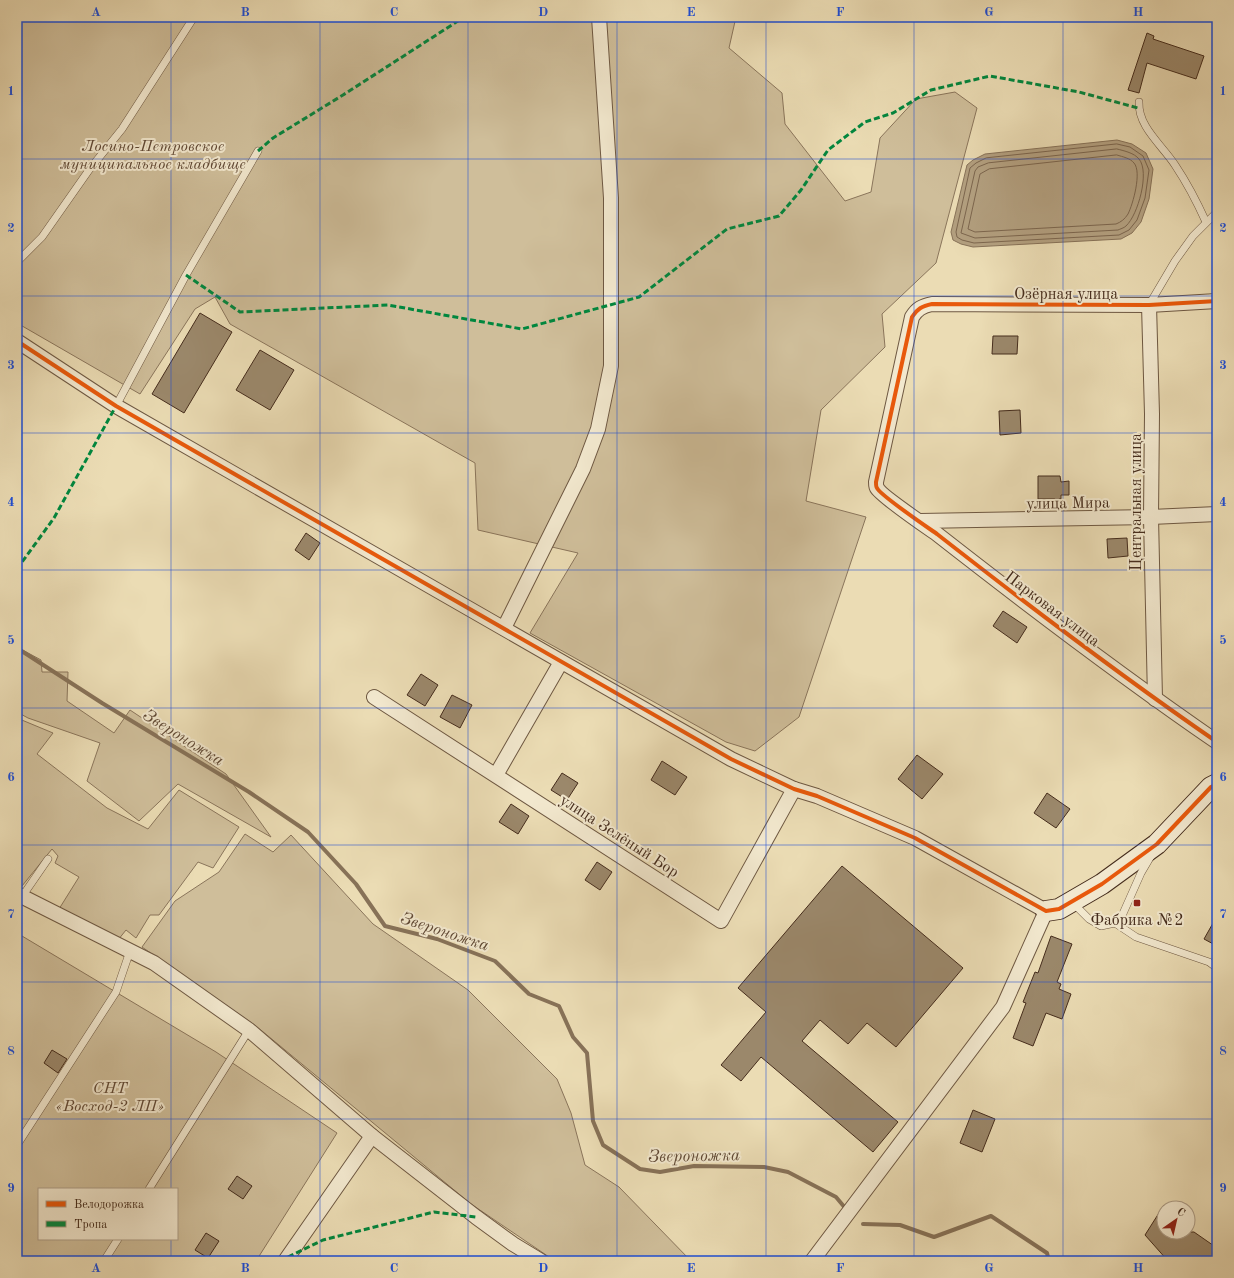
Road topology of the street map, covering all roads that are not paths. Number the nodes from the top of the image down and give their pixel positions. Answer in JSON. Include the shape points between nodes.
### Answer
{"nodes":[{"id":1,"x":194,"y":17,"type":"edge"},
{"id":2,"x":599,"y":17,"type":"edge"},
{"id":3,"x":1139,"y":102,"type":"dead end"},
{"id":4,"x":258,"y":151,"type":"dead end"},
{"id":5,"x":1217,"y":212,"type":"edge"},
{"id":6,"x":1206,"y":222,"type":"junction"},
{"id":7,"x":17,"y":262,"type":"edge"},
{"id":8,"x":1217,"y":301,"type":"edge"},
{"id":9,"x":1149,"y":305,"type":"junction"},
{"id":10,"x":17,"y":341,"type":"edge"},
{"id":11,"x":116,"y":406,"type":"junction"},
{"id":12,"x":877,"y":489,"type":"joint"},
{"id":13,"x":1217,"y":514,"type":"edge"},
{"id":14,"x":1151,"y":517,"type":"junction"},
{"id":15,"x":920,"y":521,"type":"junction"},
{"id":16,"x":504,"y":628,"type":"junction"},
{"id":17,"x":561,"y":662,"type":"junction"},
{"id":18,"x":374,"y":697,"type":"dead end"},
{"id":19,"x":1155,"y":699,"type":"junction"},
{"id":20,"x":1217,"y":742,"type":"edge"},
{"id":21,"x":496,"y":776,"type":"junction"},
{"id":22,"x":1217,"y":784,"type":"edge"},
{"id":23,"x":794,"y":789,"type":"junction"},
{"id":24,"x":1157,"y":844,"type":"junction"},
{"id":25,"x":48,"y":859,"type":"dead end"},
{"id":26,"x":19,"y":898,"type":"edge"},
{"id":27,"x":1071,"y":902,"type":"junction"},
{"id":28,"x":1046,"y":911,"type":"junction"},
{"id":29,"x":1115,"y":923,"type":"junction"},
{"id":30,"x":130,"y":951,"type":"junction"},
{"id":31,"x":1217,"y":968,"type":"edge"},
{"id":32,"x":249,"y":1030,"type":"junction"},
{"id":33,"x":372,"y":1136,"type":"junction"},
{"id":34,"x":17,"y":1145,"type":"edge"},
{"id":35,"x":150,"y":1188,"type":"edge"},
{"id":36,"x":117,"y":1240,"type":"edge"},
{"id":37,"x":104,"y":1261,"type":"edge"},
{"id":38,"x":285,"y":1261,"type":"edge"},
{"id":39,"x":541,"y":1261,"type":"edge"},
{"id":40,"x":812,"y":1261,"type":"edge"}],
"edges":[{"from":1,"to":7,"type":"lane","via":[[122,129],[42,236]]},
{"from":2,"to":16,"type":"street","via":[[611,198],[611,366],[598,429],[584,469]]},
{"from":3,"to":6,"type":"lane","via":[[1142,122],[1182,175]]},
{"from":4,"to":11,"type":"lane","via":[[186,275]]},
{"from":5,"to":6,"type":"lane"},
{"from":6,"to":9,"type":"lane","via":[[1175,261]]},
{"from":8,"to":9,"type":"street","name":"Озёрная улица"},
{"from":9,"to":12,"type":"street","name":"Озёрная улица","via":[[932,304],[917,310],[912,317],[876,482]]},
{"from":9,"to":14,"type":"street","name":"Центральная улица"},
{"from":10,"to":11,"type":"street"},
{"from":11,"to":16,"type":"street"},
{"from":12,"to":15,"type":"street","name":"Парковая улица"},
{"from":13,"to":14,"type":"street","name":"улица Мира"},
{"from":14,"to":15,"type":"street","name":"улица Мира"},
{"from":14,"to":19,"type":"street","name":"Центральная улица"},
{"from":15,"to":19,"type":"street","name":"Парковая улица"},
{"from":16,"to":17,"type":"street"},
{"from":17,"to":21,"type":"street"},
{"from":17,"to":23,"type":"street","via":[[731,759]]},
{"from":18,"to":21,"type":"street","name":"улица Зелёный Бор"},
{"from":19,"to":20,"type":"street","name":"Парковая улица"},
{"from":21,"to":23,"type":"street","name":"улица Зелёный Бор","via":[[721,921]]},
{"from":22,"to":24,"type":"street","via":[[1211,787]]},
{"from":23,"to":28,"type":"street","via":[[915,838]]},
{"from":24,"to":27,"type":"street","via":[[1102,884]]},
{"from":24,"to":29,"type":"lane","via":[[1121,918]]},
{"from":25,"to":26,"type":"lane"},
{"from":26,"to":30,"type":"street"},
{"from":27,"to":28,"type":"street","via":[[1059,909]]},
{"from":27,"to":29,"type":"lane","via":[[1089,920],[1101,926]]},
{"from":28,"to":40,"type":"street","via":[[1003,1006]]},
{"from":29,"to":31,"type":"lane","via":[[1136,937],[1209,962]]},
{"from":30,"to":32,"type":"street","via":[[154,963]]},
{"from":30,"to":34,"type":"lane","via":[[116,992]]},
{"from":32,"to":33,"type":"street"},
{"from":32,"to":35,"type":"lane"},
{"from":33,"to":38,"type":"street"},
{"from":33,"to":39,"type":"street","via":[[476,1217]]},
{"from":36,"to":37,"type":"lane"}]}
